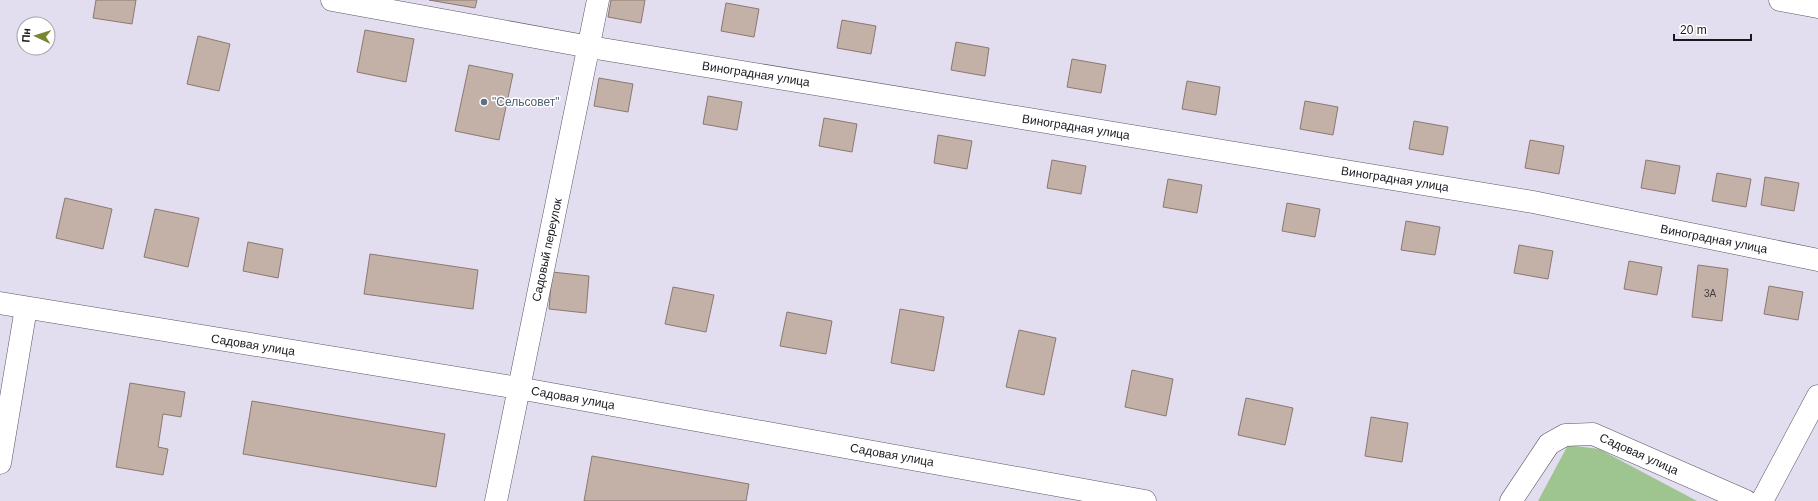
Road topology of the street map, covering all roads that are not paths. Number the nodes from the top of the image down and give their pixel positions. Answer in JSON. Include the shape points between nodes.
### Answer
{"nodes":[{"id":1,"x":332,"y":0,"type":"edge"},
{"id":2,"x":598,"y":0,"type":"edge"},
{"id":3,"x":1780,"y":0,"type":"edge"},
{"id":4,"x":1818,"y":7,"type":"edge"},
{"id":5,"x":590,"y":47,"type":"junction"},
{"id":6,"x":1818,"y":260,"type":"edge"},
{"id":7,"x":0,"y":303,"type":"edge"},
{"id":8,"x":26,"y":308,"type":"junction"},
{"id":9,"x":518,"y":388,"type":"junction"},
{"id":10,"x":1818,"y":396,"type":"edge"},
{"id":11,"x":0,"y":463,"type":"edge"},
{"id":12,"x":496,"y":501,"type":"edge"},
{"id":13,"x":1145,"y":501,"type":"edge"},
{"id":14,"x":1511,"y":501,"type":"edge"},
{"id":15,"x":1746,"y":501,"type":"edge"},
{"id":16,"x":1762,"y":501,"type":"edge"}],
"edges":[{"from":1,"to":5,"type":"street","name":"Виноградная улица"},
{"from":2,"to":5,"type":"street","name":"Садовый переулок"},
{"from":3,"to":4,"type":"street"},
{"from":5,"to":6,"type":"street","name":"Виноградная улица","via":[[1533,202]]},
{"from":5,"to":9,"type":"street","name":"Садовый переулок"},
{"from":7,"to":8,"type":"street","name":"Садовая улица"},
{"from":8,"to":9,"type":"street","name":"Садовая улица"},
{"from":8,"to":11,"type":"street"},
{"from":9,"to":12,"type":"street","name":"Садовый переулок"},
{"from":9,"to":13,"type":"street","name":"Садовая улица"},
{"from":10,"to":16,"type":"street"},
{"from":14,"to":15,"type":"street","name":"Садовая улица","via":[[1549,444],[1565,435],[1593,434]]}]}
